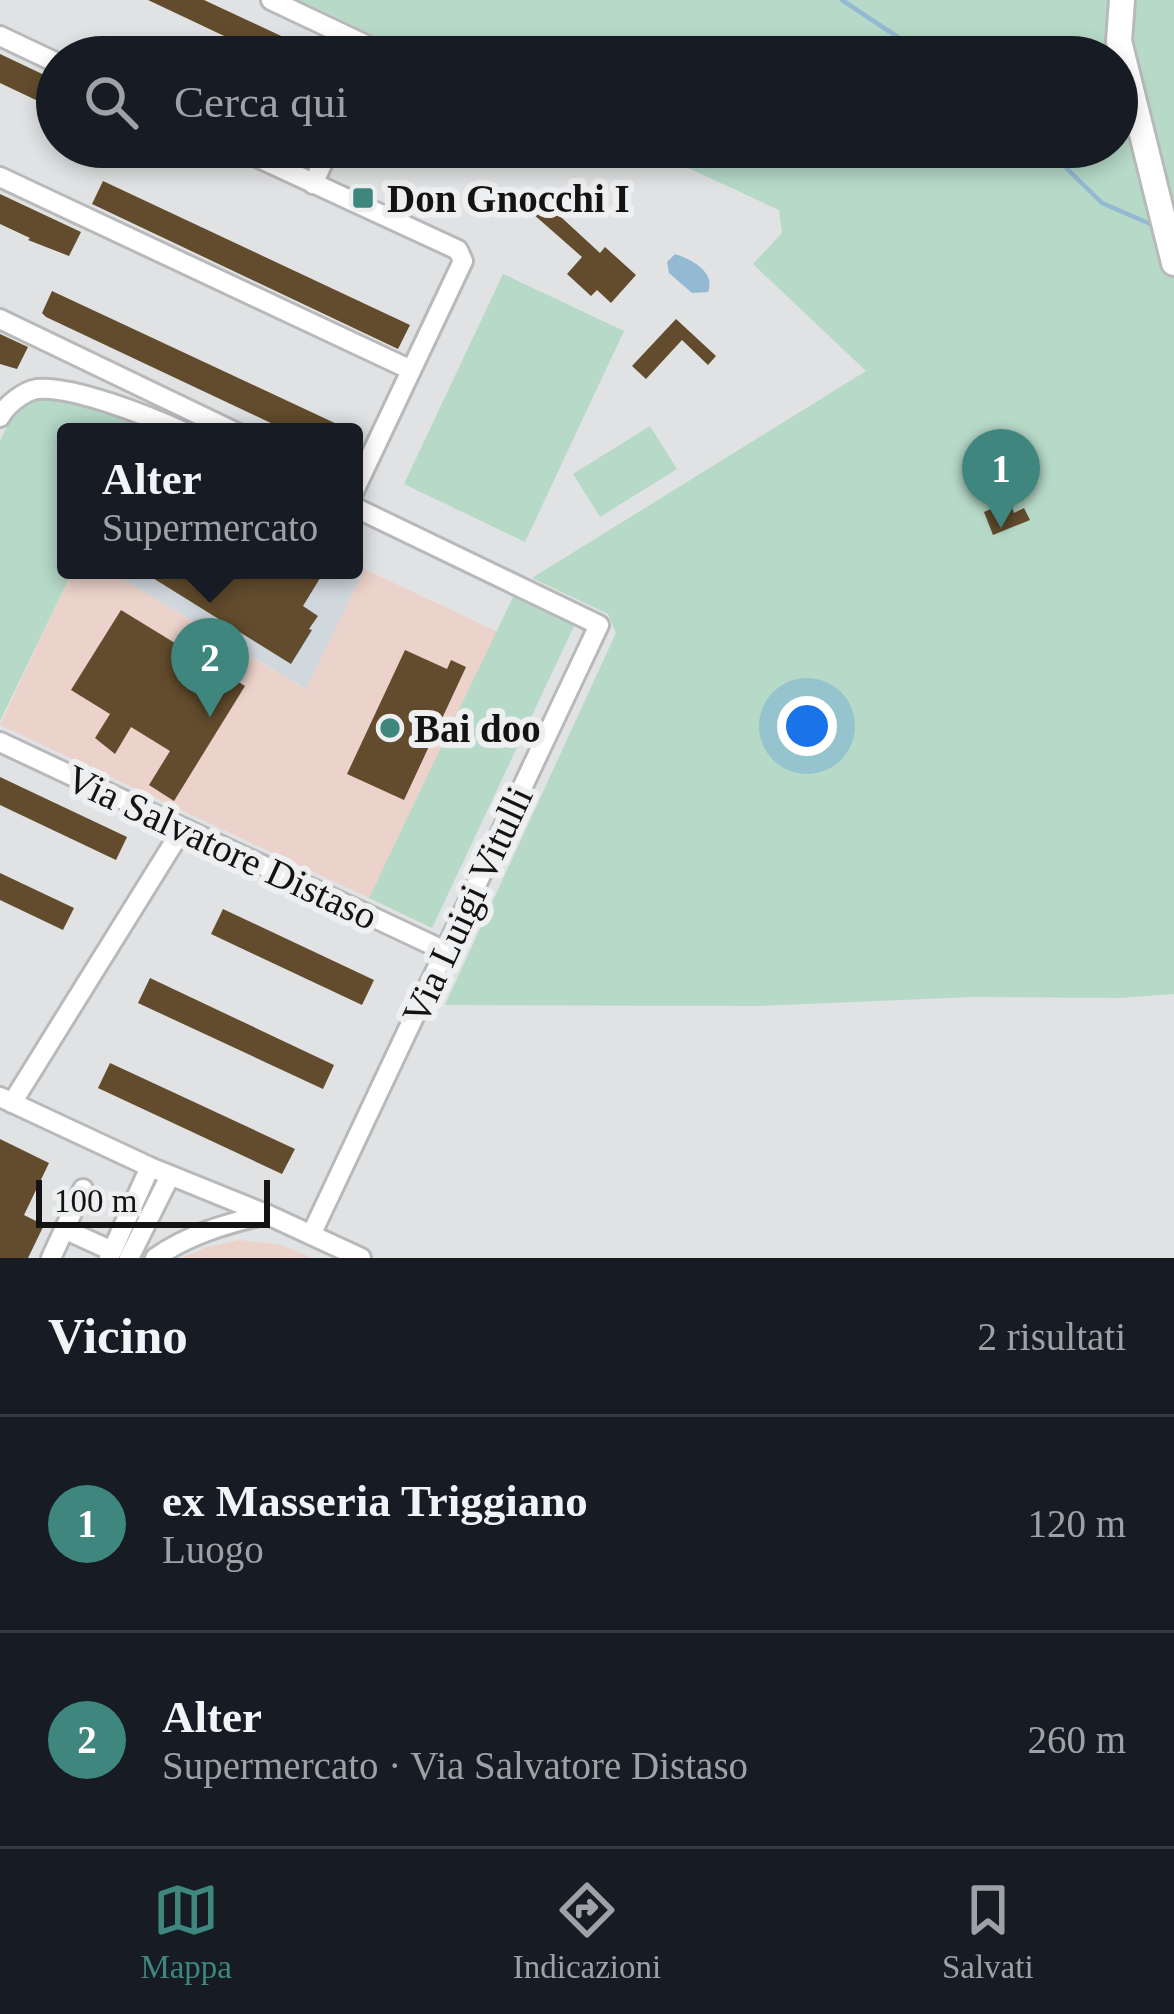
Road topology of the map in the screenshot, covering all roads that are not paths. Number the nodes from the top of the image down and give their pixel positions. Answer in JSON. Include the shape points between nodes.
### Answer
{"nodes":[{"id":1,"x":271,"y":0,"type":"edge"},
{"id":2,"x":1122,"y":0,"type":"edge"},
{"id":3,"x":0,"y":36,"type":"edge"},
{"id":4,"x":346,"y":36,"type":"edge"},
{"id":5,"x":1119,"y":36,"type":"edge"},
{"id":6,"x":36,"y":53,"type":"edge"},
{"id":7,"x":1138,"y":122,"type":"edge"},
{"id":8,"x":279,"y":168,"type":"edge"},
{"id":9,"x":320,"y":168,"type":"edge"},
{"id":10,"x":0,"y":177,"type":"edge"},
{"id":11,"x":313,"y":184,"type":"junction"},
{"id":12,"x":1174,"y":263,"type":"edge"},
{"id":13,"x":0,"y":319,"type":"edge"},
{"id":14,"x":411,"y":370,"type":"junction"},
{"id":15,"x":0,"y":417,"type":"edge"},
{"id":16,"x":162,"y":423,"type":"edge"},
{"id":17,"x":217,"y":423,"type":"edge"},
{"id":18,"x":363,"y":471,"type":"edge"},
{"id":19,"x":363,"y":512,"type":"edge"},
{"id":20,"x":0,"y":742,"type":"edge"},
{"id":21,"x":182,"y":828,"type":"junction"},
{"id":22,"x":445,"y":951,"type":"junction"},
{"id":23,"x":6,"y":1100,"type":"edge"},
{"id":24,"x":150,"y":1167,"type":"junction"},
{"id":25,"x":170,"y":1176,"type":"junction"},
{"id":26,"x":83,"y":1189,"type":"dead end"},
{"id":27,"x":266,"y":1214,"type":"junction"},
{"id":28,"x":64,"y":1229,"type":"junction"},
{"id":29,"x":311,"y":1235,"type":"junction"},
{"id":30,"x":117,"y":1256,"type":"edge"},
{"id":31,"x":51,"y":1258,"type":"edge"},
{"id":32,"x":155,"y":1258,"type":"edge"},
{"id":33,"x":361,"y":1258,"type":"edge"}],
"edges":[{"from":1,"to":4,"type":"street"},
{"from":2,"to":5,"type":"main road"},
{"from":3,"to":6,"type":"street"},
{"from":7,"to":12,"type":"main road"},
{"from":8,"to":11,"type":"street"},
{"from":9,"to":11,"type":"street"},
{"from":10,"to":14,"type":"street"},
{"from":11,"to":14,"type":"street","via":[[463,254]]},
{"from":13,"to":17,"type":"street"},
{"from":14,"to":18,"type":"street"},
{"from":15,"to":16,"type":"street","via":[[34,389]]},
{"from":19,"to":22,"type":"street","name":"Via Luigi Vitulli","via":[[599,625]]},
{"from":20,"to":21,"type":"street","name":"Via Salvatore Distaso"},
{"from":21,"to":22,"type":"street","name":"Via Salvatore Distaso"},
{"from":21,"to":23,"type":"street"},
{"from":22,"to":29,"type":"street","name":"Via Luigi Vitulli"},
{"from":23,"to":24,"type":"street"},
{"from":24,"to":25,"type":"street"},
{"from":24,"to":30,"type":"street"},
{"from":25,"to":27,"type":"street"},
{"from":25,"to":30,"type":"street"},
{"from":26,"to":28,"type":"street"},
{"from":27,"to":29,"type":"street"},
{"from":27,"to":32,"type":"street","via":[[217,1226]]},
{"from":28,"to":30,"type":"street"},
{"from":28,"to":31,"type":"street"},
{"from":29,"to":33,"type":"street"}]}
